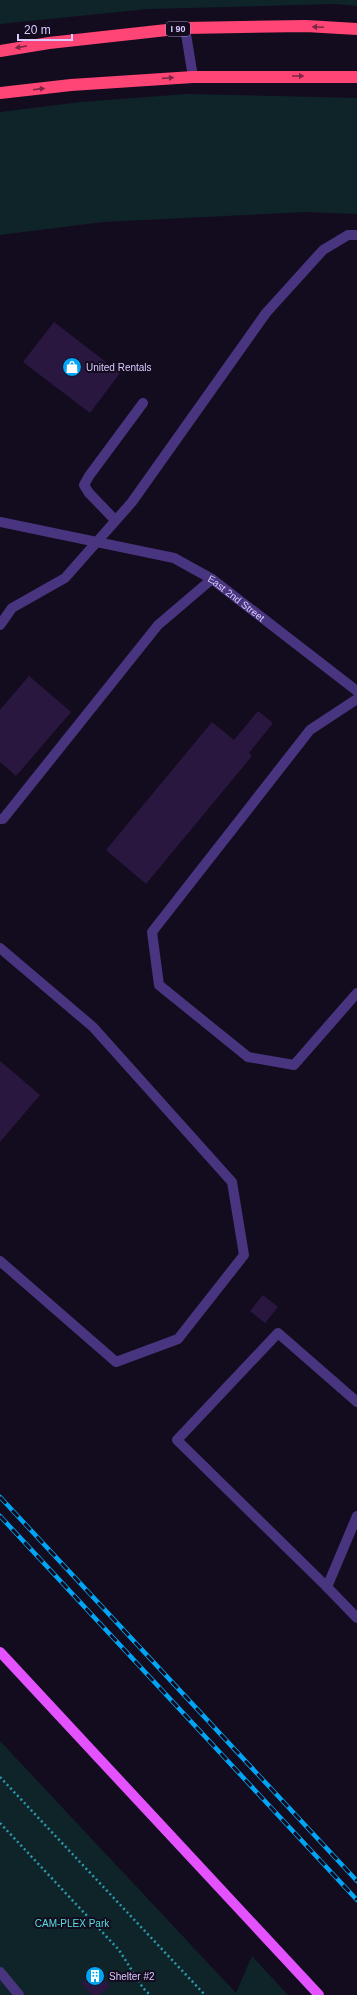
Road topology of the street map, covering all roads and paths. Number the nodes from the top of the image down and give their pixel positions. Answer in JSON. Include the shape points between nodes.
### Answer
{"nodes":[{"id":1,"x":185,"y":28,"type":"junction"},
{"id":2,"x":357,"y":29,"type":"edge"},
{"id":3,"x":0,"y":51,"type":"edge"},
{"id":4,"x":193,"y":77,"type":"junction"},
{"id":5,"x":357,"y":77,"type":"edge"},
{"id":6,"x":0,"y":93,"type":"edge"},
{"id":7,"x":357,"y":236,"type":"edge"},
{"id":8,"x":143,"y":403,"type":"dead end"},
{"id":9,"x":115,"y":520,"type":"junction"},
{"id":10,"x":0,"y":522,"type":"edge"},
{"id":11,"x":99,"y":541,"type":"junction"},
{"id":12,"x":212,"y":579,"type":"junction"},
{"id":13,"x":0,"y":625,"type":"edge"},
{"id":14,"x":357,"y":691,"type":"edge"},
{"id":15,"x":357,"y":699,"type":"edge"},
{"id":16,"x":0,"y":819,"type":"edge"},
{"id":17,"x":0,"y":948,"type":"edge"},
{"id":18,"x":357,"y":994,"type":"edge"},
{"id":19,"x":0,"y":1261,"type":"edge"},
{"id":20,"x":357,"y":1402,"type":"edge"},
{"id":21,"x":357,"y":1516,"type":"edge"},
{"id":22,"x":327,"y":1587,"type":"junction"},
{"id":23,"x":357,"y":1618,"type":"edge"},
{"id":24,"x":0,"y":1652,"type":"edge"},
{"id":25,"x":0,"y":1777,"type":"edge"},
{"id":26,"x":0,"y":1823,"type":"edge"},
{"id":27,"x":0,"y":1972,"type":"edge"},
{"id":28,"x":20,"y":1995,"type":"edge"},
{"id":29,"x":150,"y":1995,"type":"edge"},
{"id":30,"x":205,"y":1995,"type":"edge"},
{"id":31,"x":319,"y":1995,"type":"edge"}],
"edges":[{"from":2,"to":1,"type":"highway","number":"I 90","one_way":true,"via":[[306,26]]},
{"from":1,"to":3,"type":"highway","number":"I 90","one_way":true},
{"from":1,"to":4,"type":"street"},
{"from":4,"to":5,"type":"highway","one_way":true},
{"from":6,"to":4,"type":"highway","one_way":true,"via":[[71,85]]},
{"from":7,"to":9,"type":"street","via":[[348,235],[323,250],[266,312],[132,502]]},
{"from":8,"to":9,"type":"street","via":[[88,476],[84,485]]},
{"from":9,"to":11,"type":"street"},
{"from":10,"to":11,"type":"street","name":"East 2nd Street"},
{"from":11,"to":12,"type":"street","name":"East 2nd Street","via":[[174,558]]},
{"from":11,"to":13,"type":"street","via":[[65,578],[12,608]]},
{"from":12,"to":14,"type":"street","name":"East 2nd Street"},
{"from":12,"to":16,"type":"street","via":[[158,625],[3,819]]},
{"from":15,"to":18,"type":"street","via":[[310,730],[152,932],[159,986],[248,1057],[294,1065]]},
{"from":17,"to":19,"type":"street","via":[[93,1026],[232,1182],[244,1255],[178,1339],[116,1362]]},
{"from":20,"to":22,"type":"street","via":[[278,1333],[177,1440]]},
{"from":21,"to":22,"type":"street"},
{"from":22,"to":23,"type":"street"},
{"from":24,"to":31,"type":"main road"},
{"from":25,"to":30,"type":"path"},
{"from":26,"to":29,"type":"path","via":[[119,1950]]},
{"from":27,"to":28,"type":"street"}]}
